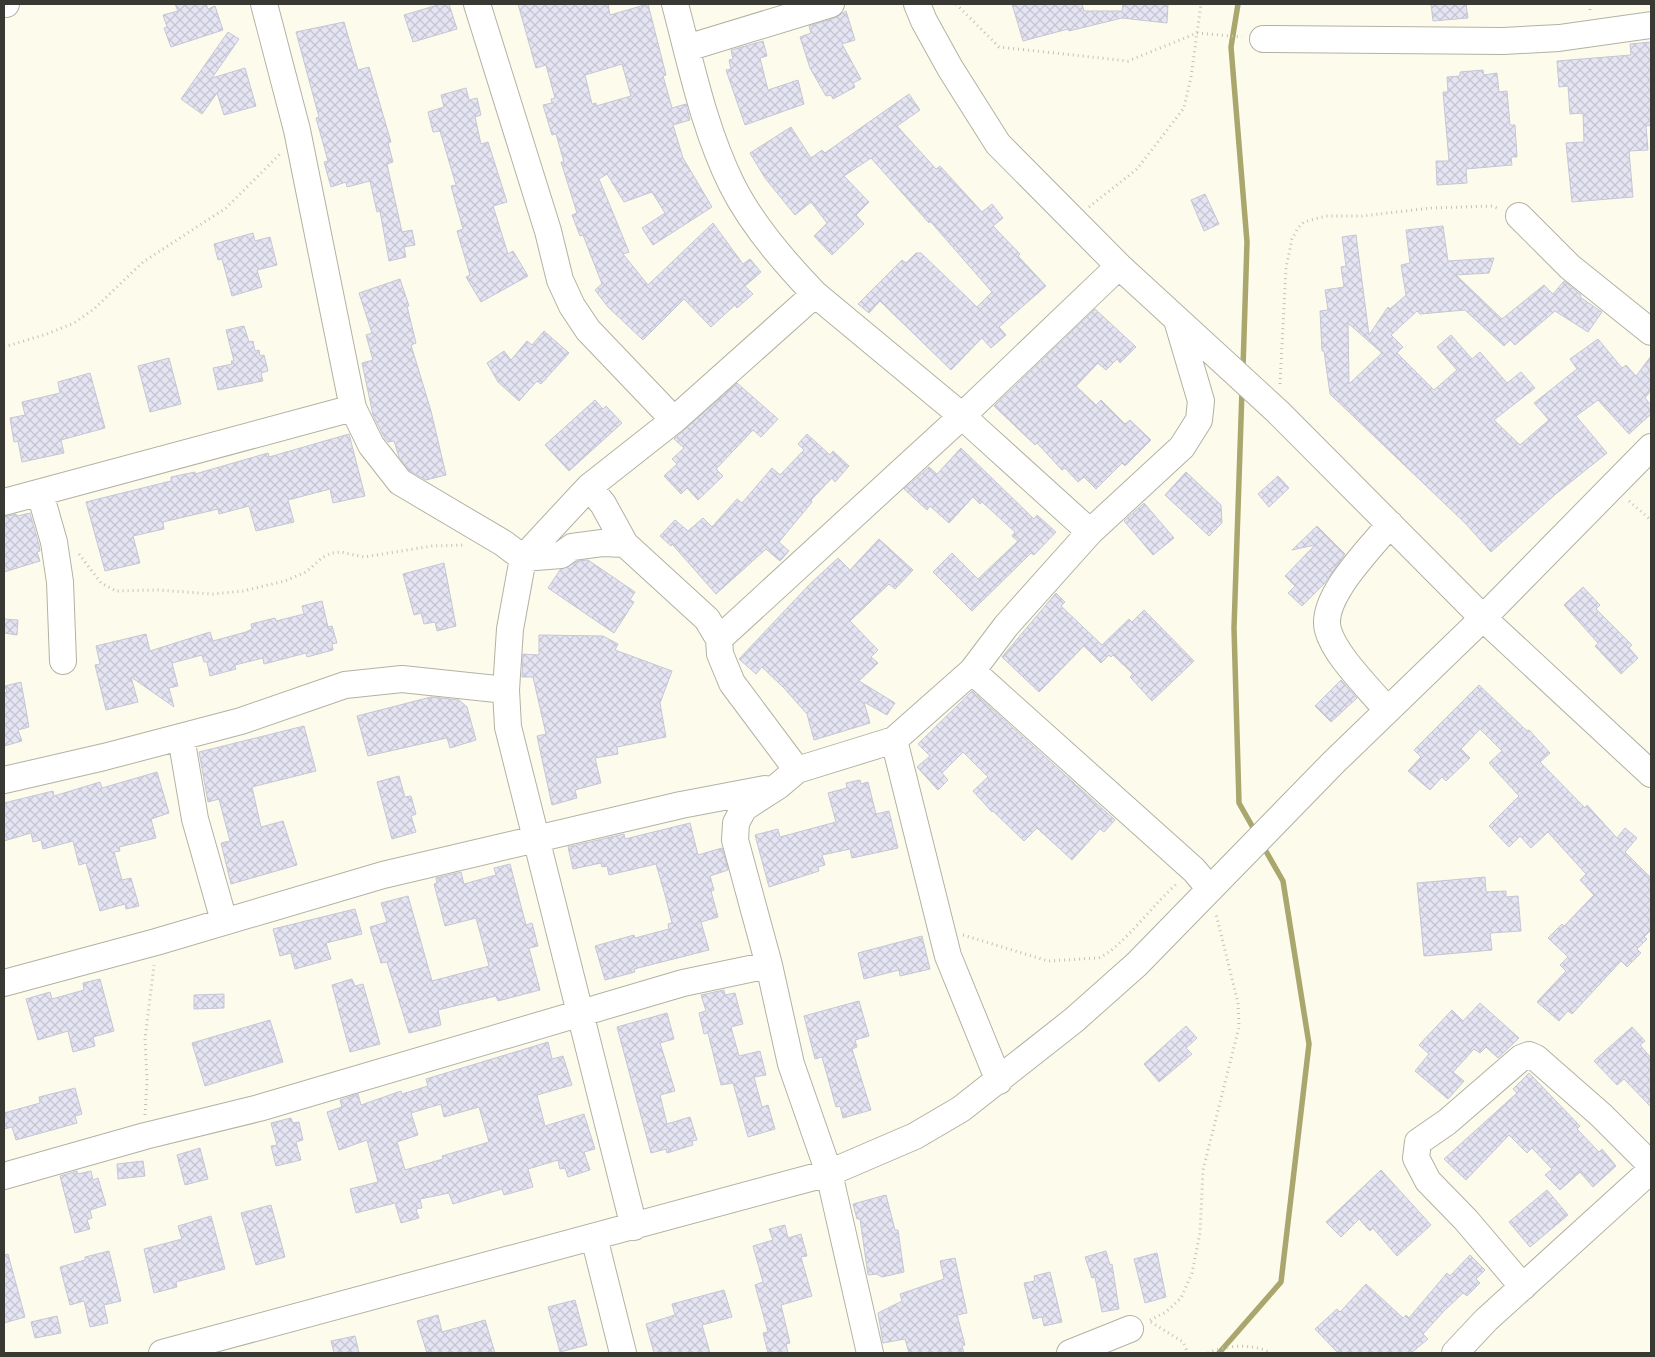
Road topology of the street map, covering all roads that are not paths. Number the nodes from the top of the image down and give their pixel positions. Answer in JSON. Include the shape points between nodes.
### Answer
{"nodes":[{"id":1,"x":264,"y":4,"type":"edge"},
{"id":2,"x":477,"y":4,"type":"edge"},
{"id":3,"x":675,"y":4,"type":"edge"},
{"id":4,"x":831,"y":4,"type":"edge"},
{"id":5,"x":917,"y":4,"type":"edge"},
{"id":6,"x":1651,"y":25,"type":"edge"},
{"id":7,"x":1263,"y":39,"type":"road end"},
{"id":8,"x":687,"y":48,"type":"junction"},
{"id":9,"x":1519,"y":216,"type":"road end"},
{"id":10,"x":1120,"y":266,"type":"junction"},
{"id":11,"x":815,"y":294,"type":"junction"},
{"id":12,"x":1177,"y":320,"type":"junction"},
{"id":13,"x":1651,"y":332,"type":"edge"},
{"id":14,"x":353,"y":408,"type":"junction"},
{"id":15,"x":962,"y":416,"type":"junction"},
{"id":16,"x":674,"y":420,"type":"junction"},
{"id":17,"x":1651,"y":447,"type":"edge"},
{"id":18,"x":589,"y":487,"type":"junction"},
{"id":19,"x":40,"y":493,"type":"junction"},
{"id":20,"x":4,"y":502,"type":"edge"},
{"id":21,"x":1390,"y":524,"type":"junction"},
{"id":22,"x":1090,"y":532,"type":"junction"},
{"id":23,"x":625,"y":544,"type":"junction"},
{"id":24,"x":524,"y":558,"type":"junction"},
{"id":25,"x":1483,"y":618,"type":"junction"},
{"id":26,"x":719,"y":639,"type":"junction"},
{"id":27,"x":63,"y":661,"type":"dead end"},
{"id":28,"x":972,"y":671,"type":"junction"},
{"id":29,"x":506,"y":690,"type":"junction"},
{"id":30,"x":1387,"y":710,"type":"junction"},
{"id":31,"x":181,"y":737,"type":"junction"},
{"id":32,"x":894,"y":740,"type":"junction"},
{"id":33,"x":1651,"y":774,"type":"edge"},
{"id":34,"x":787,"y":778,"type":"junction"},
{"id":35,"x":4,"y":780,"type":"edge"},
{"id":36,"x":536,"y":841,"type":"junction"},
{"id":37,"x":1202,"y":880,"type":"junction"},
{"id":38,"x":224,"y":921,"type":"junction"},
{"id":39,"x":769,"y":965,"type":"junction"},
{"id":40,"x":4,"y":983,"type":"edge"},
{"id":41,"x":581,"y":1013,"type":"junction"},
{"id":42,"x":999,"y":1081,"type":"junction"},
{"id":43,"x":1651,"y":1165,"type":"edge"},
{"id":44,"x":1651,"y":1170,"type":"edge"},
{"id":45,"x":829,"y":1173,"type":"junction"},
{"id":46,"x":4,"y":1176,"type":"edge"},
{"id":47,"x":634,"y":1227,"type":"junction"},
{"id":48,"x":594,"y":1237,"type":"junction"},
{"id":49,"x":1523,"y":1287,"type":"junction"},
{"id":50,"x":1139,"y":1325,"type":"road end"},
{"id":51,"x":162,"y":1353,"type":"edge"},
{"id":52,"x":623,"y":1353,"type":"edge"},
{"id":53,"x":870,"y":1353,"type":"edge"},
{"id":54,"x":1070,"y":1353,"type":"edge"},
{"id":55,"x":1455,"y":1353,"type":"edge"}],
"edges":[{"from":1,"to":14,"type":"street","via":[[297,130]]},
{"from":2,"to":16,"type":"street","via":[[548,231],[560,280],[572,306],[588,330]]},
{"from":3,"to":8,"type":"street"},
{"from":4,"to":8,"type":"street"},
{"from":5,"to":10,"type":"street","via":[[950,68],[998,144]]},
{"from":6,"to":7,"type":"street","via":[[1559,38],[1503,41]]},
{"from":8,"to":11,"type":"street","via":[[707,121],[732,186],[749,214]]},
{"from":9,"to":13,"type":"street","via":[[1570,267]]},
{"from":10,"to":12,"type":"street"},
{"from":10,"to":15,"type":"street"},
{"from":11,"to":15,"type":"street"},
{"from":11,"to":16,"type":"street"},
{"from":12,"to":21,"type":"street","via":[[1278,412]]},
{"from":12,"to":22,"type":"street","via":[[1200,394],[1199,420],[1182,447]]},
{"from":14,"to":19,"type":"street"},
{"from":14,"to":24,"type":"street","via":[[371,445],[400,482]]},
{"from":15,"to":22,"type":"street"},
{"from":15,"to":26,"type":"street"},
{"from":16,"to":18,"type":"street"},
{"from":17,"to":25,"type":"street"},
{"from":18,"to":23,"type":"street","via":[[603,504]]},
{"from":18,"to":24,"type":"street"},
{"from":19,"to":20,"type":"street"},
{"from":19,"to":27,"type":"street","via":[[54,542],[60,582]]},
{"from":21,"to":25,"type":"street"},
{"from":21,"to":30,"type":"street","via":[[1350,572],[1326,620],[1334,645]]},
{"from":22,"to":28,"type":"street","via":[[1006,626]]},
{"from":23,"to":24,"type":"street","via":[[572,547],[561,555]]},
{"from":23,"to":26,"type":"street","via":[[707,619]]},
{"from":24,"to":29,"type":"street","via":[[510,629]]},
{"from":25,"to":30,"type":"street"},
{"from":25,"to":33,"type":"street"},
{"from":26,"to":34,"type":"street","via":[[720,654],[732,683]]},
{"from":28,"to":32,"type":"street"},
{"from":28,"to":37,"type":"street"},
{"from":29,"to":31,"type":"street","via":[[444,682],[375,680],[324,691],[241,721]]},
{"from":29,"to":36,"type":"street","via":[[508,727]]},
{"from":30,"to":37,"type":"street","via":[[1237,860]]},
{"from":31,"to":35,"type":"street"},
{"from":31,"to":38,"type":"street","via":[[195,819]]},
{"from":32,"to":34,"type":"street"},
{"from":32,"to":42,"type":"street","via":[[941,930],[960,987]]},
{"from":34,"to":36,"type":"street"},
{"from":34,"to":39,"type":"street","via":[[744,808],[736,823],[735,840]]},
{"from":36,"to":38,"type":"street","via":[[384,875]]},
{"from":36,"to":41,"type":"street"},
{"from":37,"to":42,"type":"street","via":[[1130,970]]},
{"from":38,"to":40,"type":"street"},
{"from":39,"to":41,"type":"street","via":[[683,983]]},
{"from":39,"to":45,"type":"street","via":[[792,1064]]},
{"from":41,"to":46,"type":"street","via":[[259,1108]]},
{"from":41,"to":47,"type":"street"},
{"from":42,"to":45,"type":"street","via":[[916,1136]]},
{"from":43,"to":49,"type":"street","via":[[1601,1115],[1529,1055],[1521,1058],[1447,1122],[1418,1142],[1416,1158],[1428,1181]]},
{"from":44,"to":49,"type":"street"},
{"from":45,"to":47,"type":"street"},
{"from":45,"to":53,"type":"street"},
{"from":47,"to":48,"type":"street"},
{"from":48,"to":51,"type":"street"},
{"from":48,"to":52,"type":"street"},
{"from":49,"to":55,"type":"street"},
{"from":50,"to":54,"type":"street"}]}
